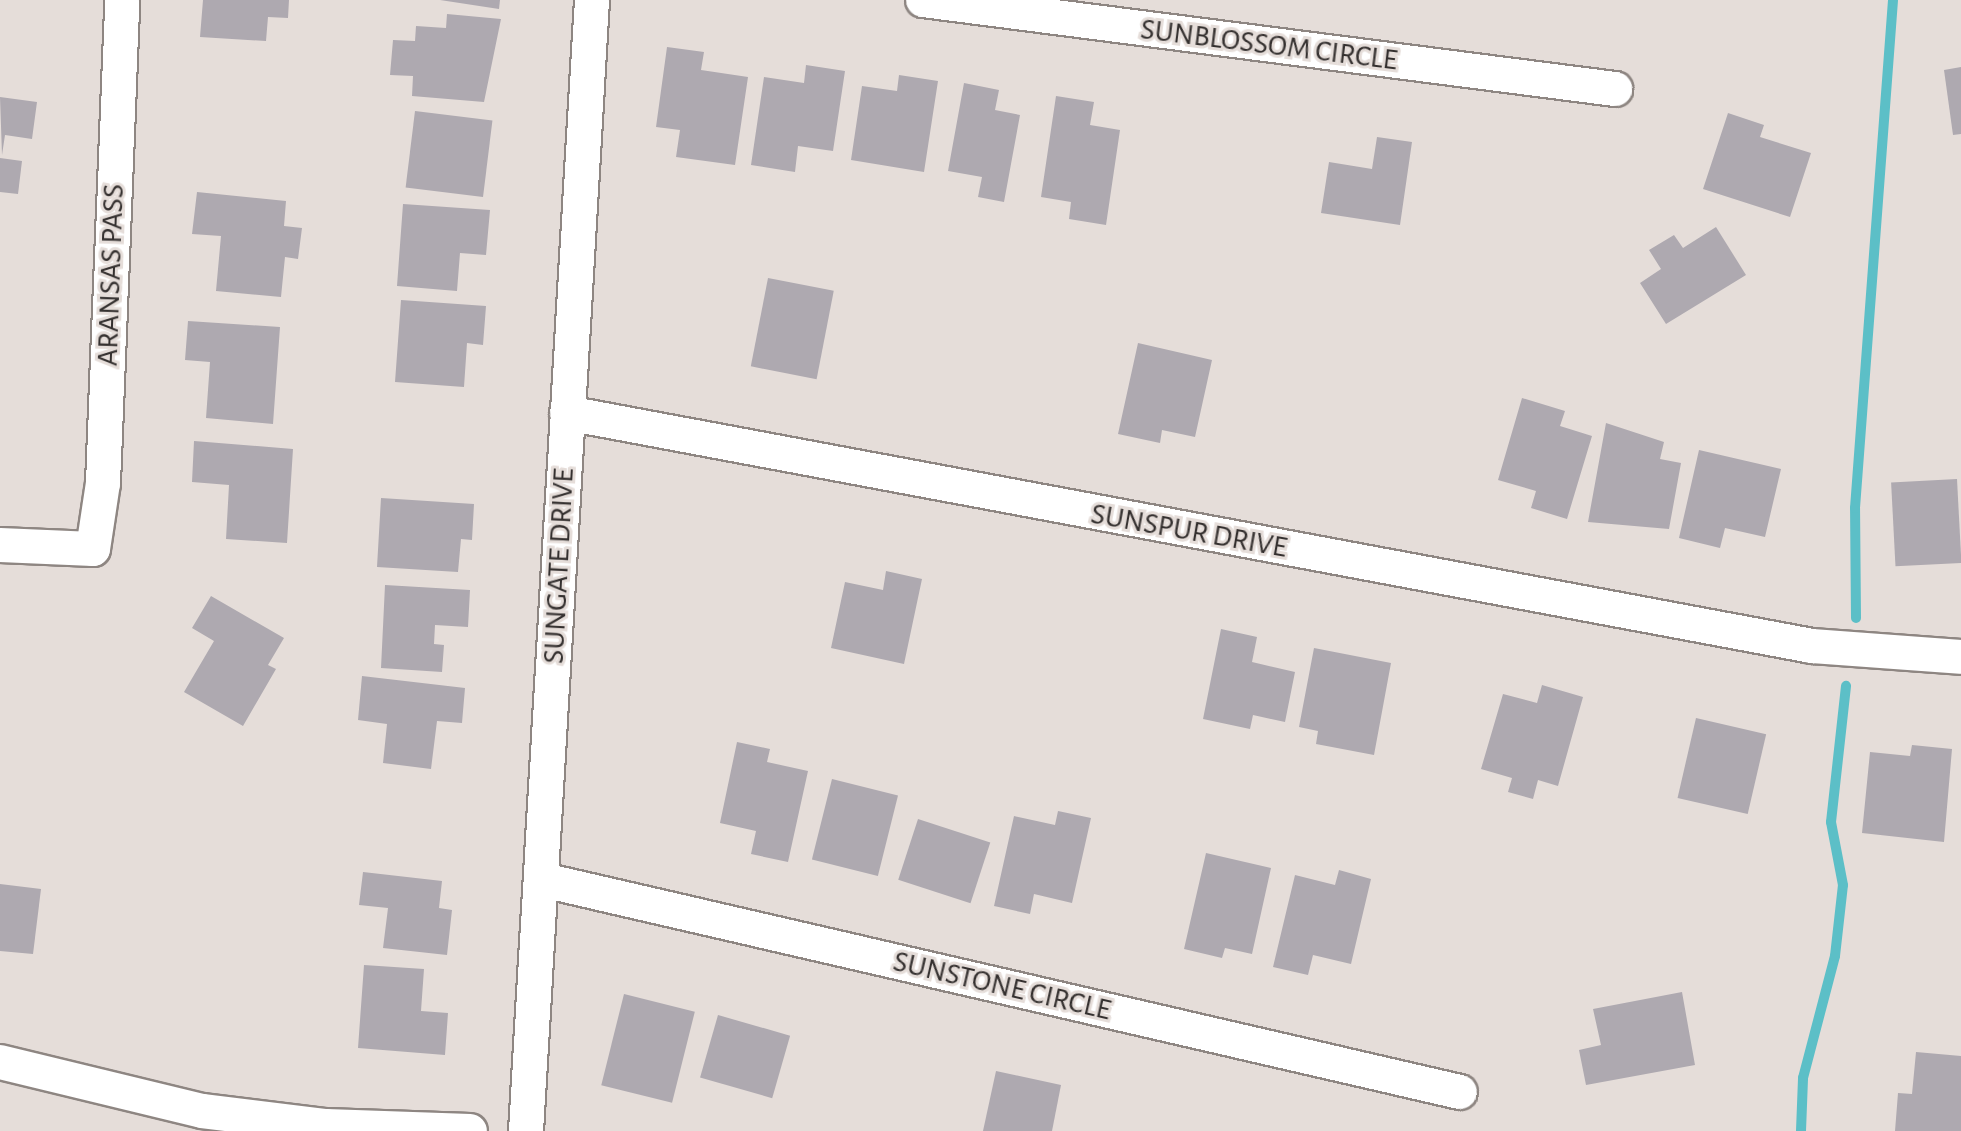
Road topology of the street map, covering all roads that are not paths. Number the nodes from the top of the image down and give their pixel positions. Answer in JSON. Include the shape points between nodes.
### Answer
{"nodes":[{"id":1,"x":122,"y":0,"type":"edge"},
{"id":2,"x":592,"y":0,"type":"edge"},
{"id":3,"x":923,"y":0,"type":"edge"},
{"id":4,"x":1615,"y":89,"type":"dead end"},
{"id":5,"x":567,"y":413,"type":"junction"},
{"id":6,"x":0,"y":545,"type":"edge"},
{"id":7,"x":1961,"y":657,"type":"edge"},
{"id":8,"x":543,"y":880,"type":"junction"},
{"id":9,"x":0,"y":1062,"type":"edge"},
{"id":10,"x":1460,"y":1092,"type":"dead end"},
{"id":11,"x":470,"y":1131,"type":"edge"},
{"id":12,"x":526,"y":1131,"type":"edge"}],
"edges":[{"from":1,"to":6,"type":"street","name":"ARANSAS PASS","via":[[103,483],[93,549]]},
{"from":2,"to":5,"type":"street","name":"SUNGATE DRIVE"},
{"from":3,"to":4,"type":"street","name":"SUNBLOSSOM CIRCLE"},
{"from":5,"to":7,"type":"street","name":"SUNSPUR DRIVE","via":[[1812,646]]},
{"from":5,"to":8,"type":"street","name":"SUNGATE DRIVE"},
{"from":8,"to":10,"type":"street","name":"SUNSTONE CIRCLE"},
{"from":8,"to":12,"type":"street","name":"SUNGATE DRIVE"},
{"from":9,"to":11,"type":"street","via":[[202,1111],[326,1126]]}]}
